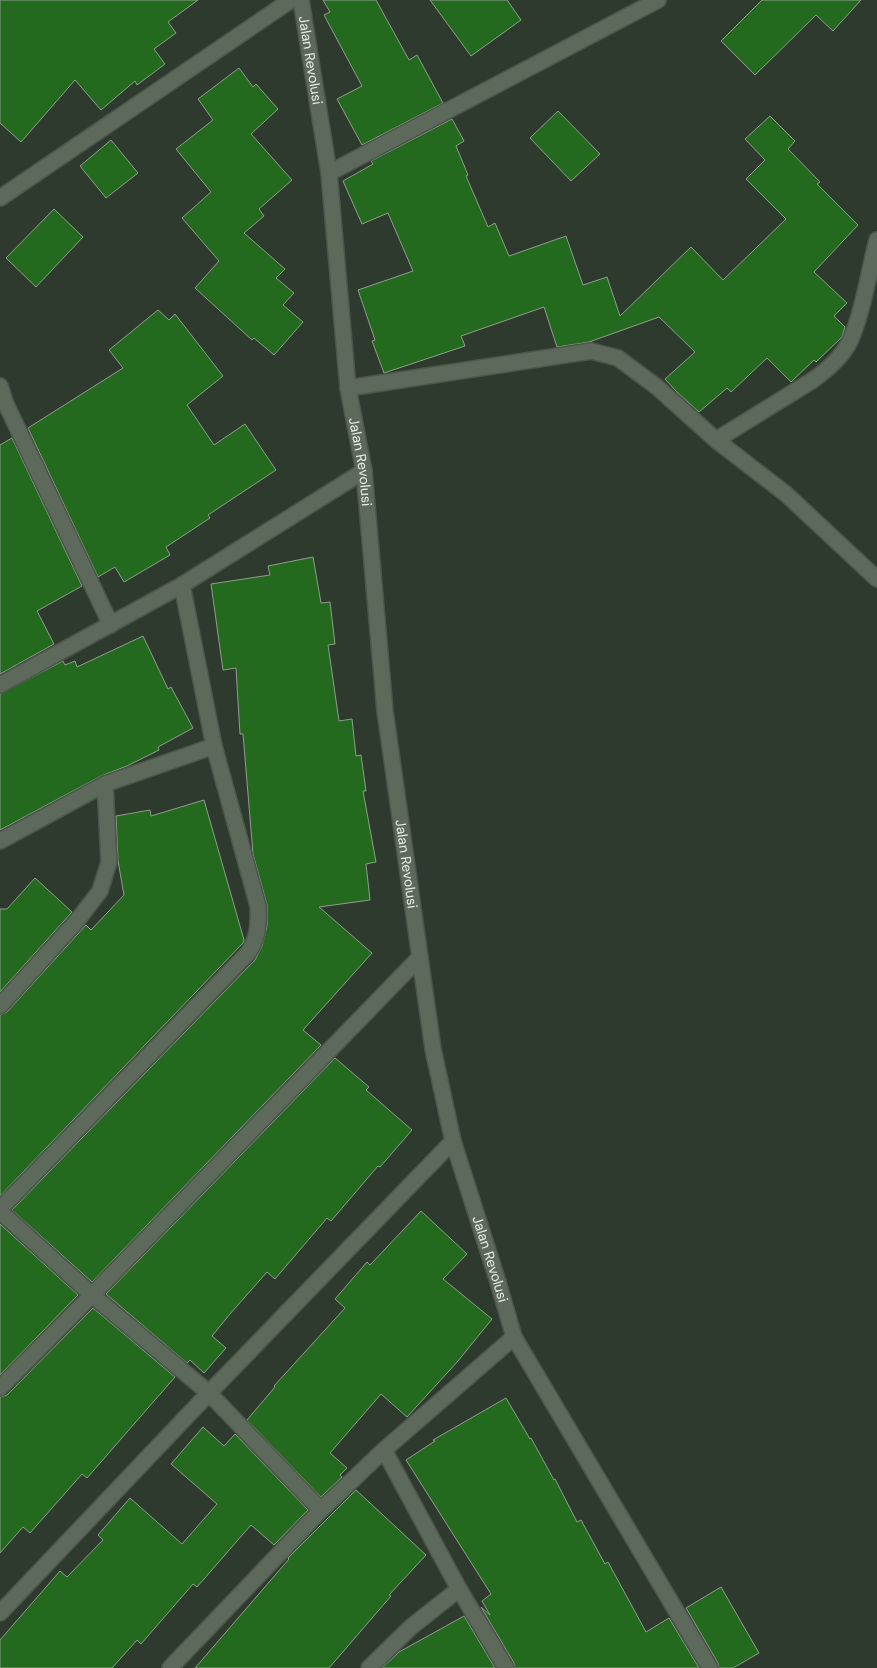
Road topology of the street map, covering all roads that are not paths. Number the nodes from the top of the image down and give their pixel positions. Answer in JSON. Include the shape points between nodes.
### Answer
{"nodes":[{"id":1,"x":290,"y":0,"type":"edge"},
{"id":2,"x":301,"y":0,"type":"edge"},
{"id":3,"x":658,"y":0,"type":"edge"},
{"id":4,"x":329,"y":173,"type":"junction"},
{"id":5,"x":0,"y":198,"type":"edge"},
{"id":6,"x":877,"y":240,"type":"edge"},
{"id":7,"x":0,"y":386,"type":"edge"},
{"id":8,"x":348,"y":388,"type":"junction"},
{"id":9,"x":3,"y":404,"type":"edge"},
{"id":10,"x":716,"y":440,"type":"junction"},
{"id":11,"x":364,"y":471,"type":"junction"},
{"id":12,"x":877,"y":579,"type":"edge"},
{"id":13,"x":182,"y":585,"type":"junction"},
{"id":14,"x":111,"y":624,"type":"junction"},
{"id":15,"x":0,"y":684,"type":"edge"},
{"id":16,"x":214,"y":746,"type":"junction"},
{"id":17,"x":105,"y":784,"type":"junction"},
{"id":18,"x":0,"y":841,"type":"edge"},
{"id":19,"x":420,"y":957,"type":"junction"},
{"id":20,"x":0,"y":1006,"type":"edge"},
{"id":21,"x":453,"y":1141,"type":"junction"},
{"id":22,"x":0,"y":1210,"type":"edge"},
{"id":23,"x":92,"y":1295,"type":"junction"},
{"id":24,"x":514,"y":1337,"type":"junction"},
{"id":25,"x":0,"y":1388,"type":"edge"},
{"id":26,"x":209,"y":1393,"type":"junction"},
{"id":27,"x":384,"y":1450,"type":"junction"},
{"id":28,"x":321,"y":1510,"type":"junction"},
{"id":29,"x":460,"y":1589,"type":"junction"},
{"id":30,"x":0,"y":1613,"type":"edge"},
{"id":31,"x":170,"y":1668,"type":"edge"},
{"id":32,"x":369,"y":1668,"type":"edge"},
{"id":33,"x":506,"y":1668,"type":"edge"},
{"id":34,"x":710,"y":1668,"type":"edge"}],
"edges":[{"from":1,"to":5,"type":"street"},
{"from":2,"to":4,"type":"street","name":"Jalan Revolusi"},
{"from":3,"to":4,"type":"street"},
{"from":4,"to":8,"type":"street","name":"Jalan Revolusi"},
{"from":6,"to":10,"type":"street","via":[[859,312],[843,352],[813,380]]},
{"from":7,"to":9,"type":"street"},
{"from":8,"to":10,"type":"street","via":[[591,351],[618,358],[627,364]]},
{"from":8,"to":11,"type":"street","name":"Jalan Revolusi"},
{"from":9,"to":14,"type":"street"},
{"from":10,"to":12,"type":"street","via":[[786,494]]},
{"from":11,"to":13,"type":"street"},
{"from":11,"to":19,"type":"street","name":"Jalan Revolusi","via":[[385,711]]},
{"from":13,"to":14,"type":"street"},
{"from":13,"to":16,"type":"street"},
{"from":14,"to":15,"type":"street"},
{"from":16,"to":17,"type":"street"},
{"from":16,"to":22,"type":"street","via":[[258,906],[259,925],[252,947]]},
{"from":17,"to":18,"type":"street"},
{"from":17,"to":20,"type":"street","via":[[110,862],[100,891]]},
{"from":19,"to":21,"type":"street","name":"Jalan Revolusi","via":[[433,1050]]},
{"from":19,"to":23,"type":"street"},
{"from":21,"to":24,"type":"street","name":"Jalan Revolusi"},
{"from":21,"to":26,"type":"street"},
{"from":22,"to":23,"type":"street"},
{"from":23,"to":25,"type":"street"},
{"from":23,"to":26,"type":"street"},
{"from":24,"to":27,"type":"street"},
{"from":24,"to":34,"type":"street","name":"Jalan Revolusi"},
{"from":26,"to":28,"type":"street"},
{"from":26,"to":30,"type":"street"},
{"from":27,"to":28,"type":"street"},
{"from":27,"to":29,"type":"street"},
{"from":28,"to":31,"type":"street"},
{"from":29,"to":32,"type":"street","via":[[411,1627]]},
{"from":29,"to":33,"type":"street"}]}
